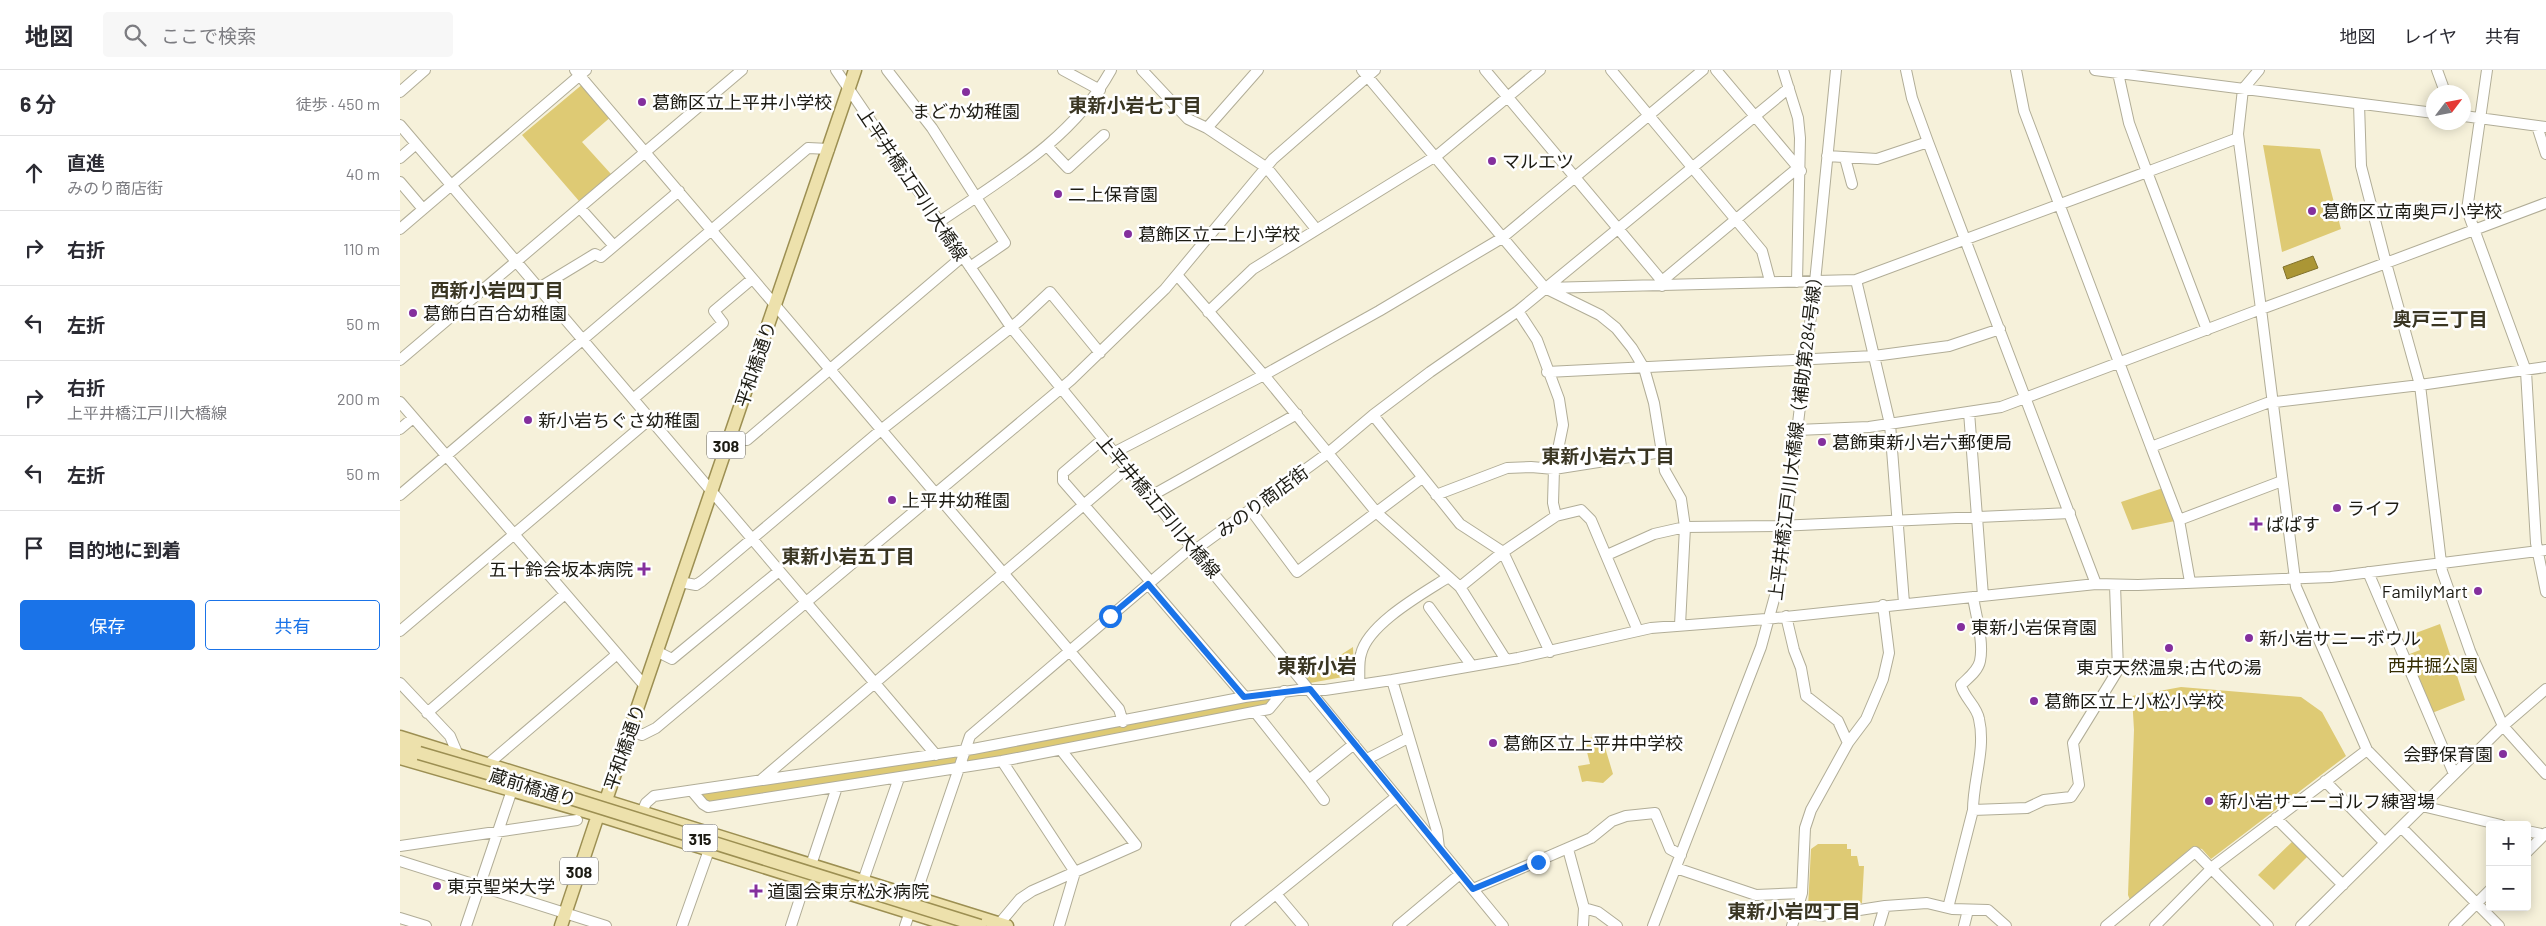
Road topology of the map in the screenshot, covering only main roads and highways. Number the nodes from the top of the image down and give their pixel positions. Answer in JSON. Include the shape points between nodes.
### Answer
{"nodes":[{"id":1,"x":855,"y":70,"type":"edge"},
{"id":2,"x":400,"y":738,"type":"edge"},
{"id":3,"x":400,"y":748,"type":"edge"},
{"id":4,"x":400,"y":758,"type":"edge"},
{"id":5,"x":606,"y":800,"type":"junction"},
{"id":6,"x":598,"y":815,"type":"junction"},
{"id":7,"x":1003,"y":925,"type":"edge"},
{"id":8,"x":561,"y":926,"type":"edge"},
{"id":9,"x":953,"y":926,"type":"edge"},
{"id":10,"x":980,"y":926,"type":"edge"}],
"edges":[{"from":1,"to":5,"type":"main road","name":"平和橋通り","number":"308"},
{"from":2,"to":5,"type":"main road"},
{"from":3,"to":10,"type":"main road","name":"蔵前橋通り","number":"315","bridge":true,"via":[[534,786]]},
{"from":4,"to":6,"type":"main road"},
{"from":5,"to":6,"type":"main road","number":"308"},
{"from":5,"to":7,"type":"main road"},
{"from":6,"to":8,"type":"main road","number":"308"},
{"from":6,"to":9,"type":"main road"}]}
